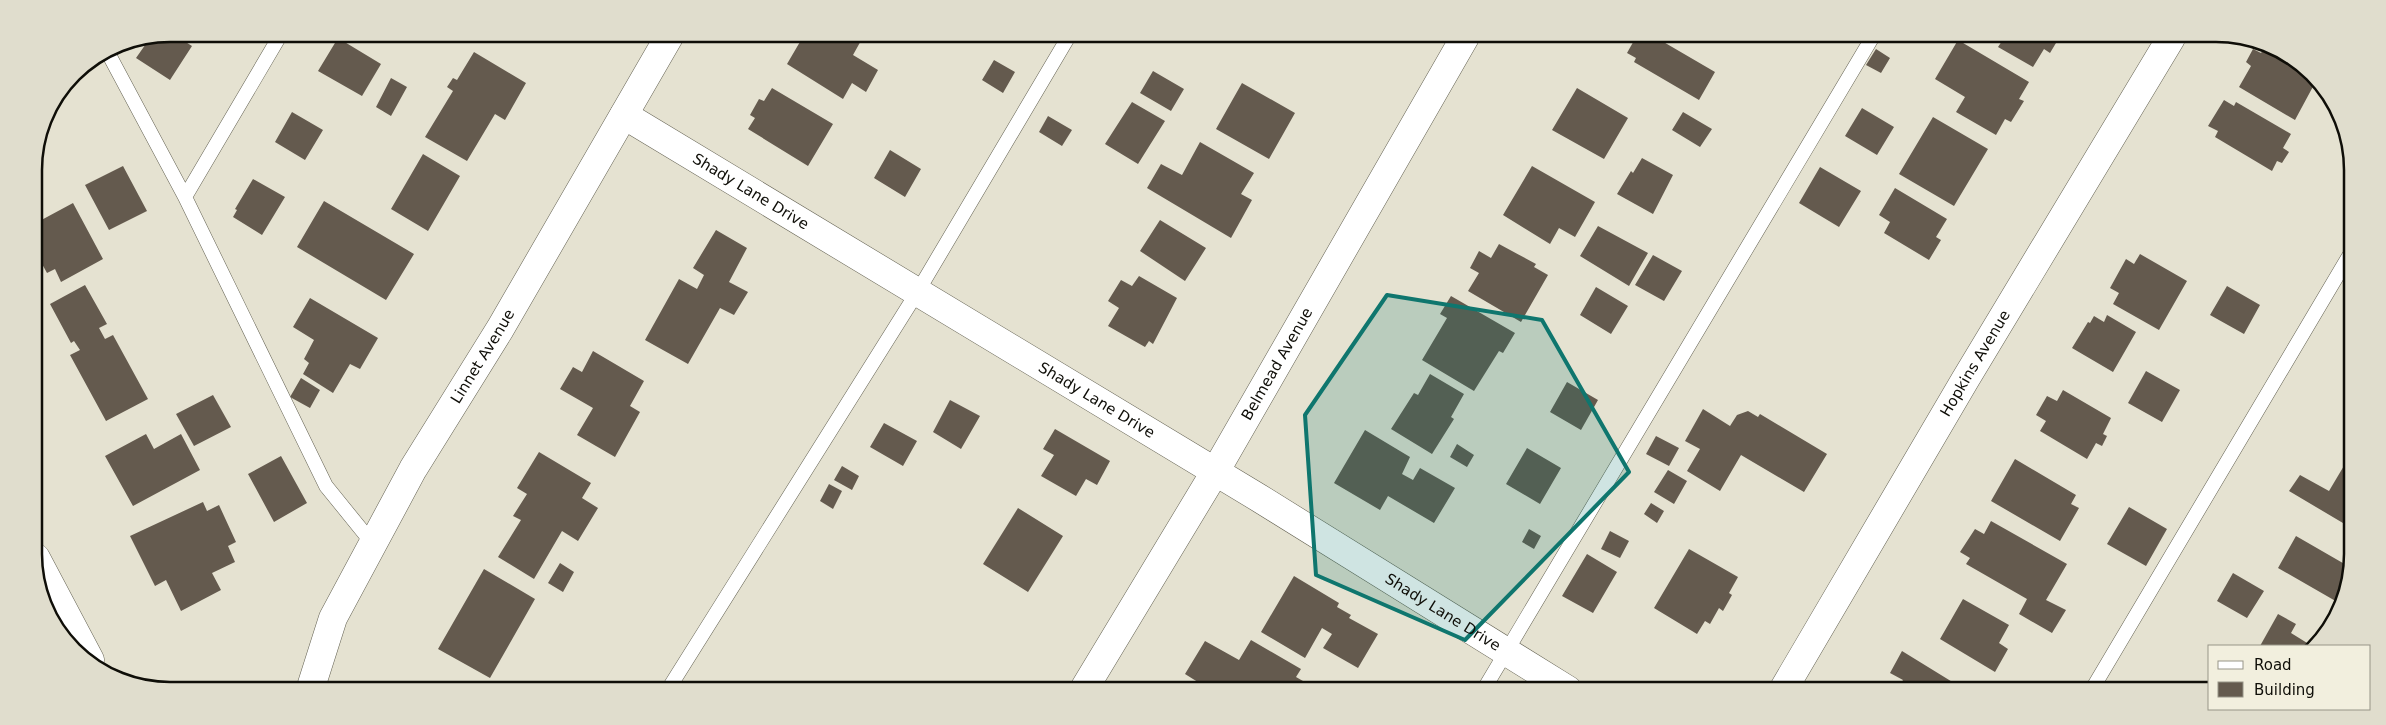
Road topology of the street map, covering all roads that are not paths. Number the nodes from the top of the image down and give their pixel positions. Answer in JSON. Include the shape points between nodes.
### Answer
{"nodes":[{"id":1,"x":1462,"y":42,"type":"edge"},
{"id":2,"x":1870,"y":42,"type":"edge"},
{"id":3,"x":2169,"y":42,"type":"edge"},
{"id":4,"x":276,"y":43,"type":"edge"},
{"id":5,"x":666,"y":43,"type":"edge"},
{"id":6,"x":1065,"y":43,"type":"edge"},
{"id":7,"x":111,"y":57,"type":"edge"},
{"id":8,"x":624,"y":115,"type":"junction"},
{"id":9,"x":185,"y":198,"type":"junction"},
{"id":10,"x":2344,"y":264,"type":"edge"},
{"id":11,"x":918,"y":291,"type":"junction"},
{"id":12,"x":1215,"y":472,"type":"junction"},
{"id":13,"x":374,"y":544,"type":"junction"},
{"id":14,"x":44,"y":574,"type":"edge"},
{"id":15,"x":84,"y":649,"type":"edge"},
{"id":16,"x":1506,"y":652,"type":"junction"},
{"id":17,"x":313,"y":682,"type":"edge"},
{"id":18,"x":673,"y":682,"type":"edge"},
{"id":19,"x":1088,"y":682,"type":"edge"},
{"id":20,"x":1489,"y":682,"type":"edge"},
{"id":21,"x":1555,"y":682,"type":"edge"},
{"id":22,"x":1789,"y":682,"type":"edge"},
{"id":23,"x":2096,"y":682,"type":"edge"}],
"edges":[{"from":1,"to":12,"type":"street","name":"Belmead Avenue"},
{"from":2,"to":16,"type":"lane"},
{"from":3,"to":22,"type":"street","name":"Hopkins Avenue"},
{"from":4,"to":9,"type":"lane"},
{"from":5,"to":8,"type":"street","name":"Linnet Avenue"},
{"from":6,"to":11,"type":"lane"},
{"from":7,"to":9,"type":"lane"},
{"from":8,"to":11,"type":"street","name":"Shady Lane Drive"},
{"from":8,"to":13,"type":"street","name":"Linnet Avenue","via":[[500,329],[414,469]]},
{"from":9,"to":13,"type":"lane","via":[[326,486]]},
{"from":10,"to":23,"type":"lane"},
{"from":11,"to":12,"type":"street","name":"Shady Lane Drive"},
{"from":11,"to":18,"type":"lane"},
{"from":12,"to":16,"type":"street","name":"Shady Lane Drive"},
{"from":12,"to":19,"type":"street","name":"Belmead Avenue"},
{"from":13,"to":17,"type":"street","name":"Linnet Avenue","via":[[333,618]]},
{"from":14,"to":15,"type":"street"},
{"from":16,"to":20,"type":"lane"},
{"from":16,"to":21,"type":"street","name":"Shady Lane Drive"}]}
